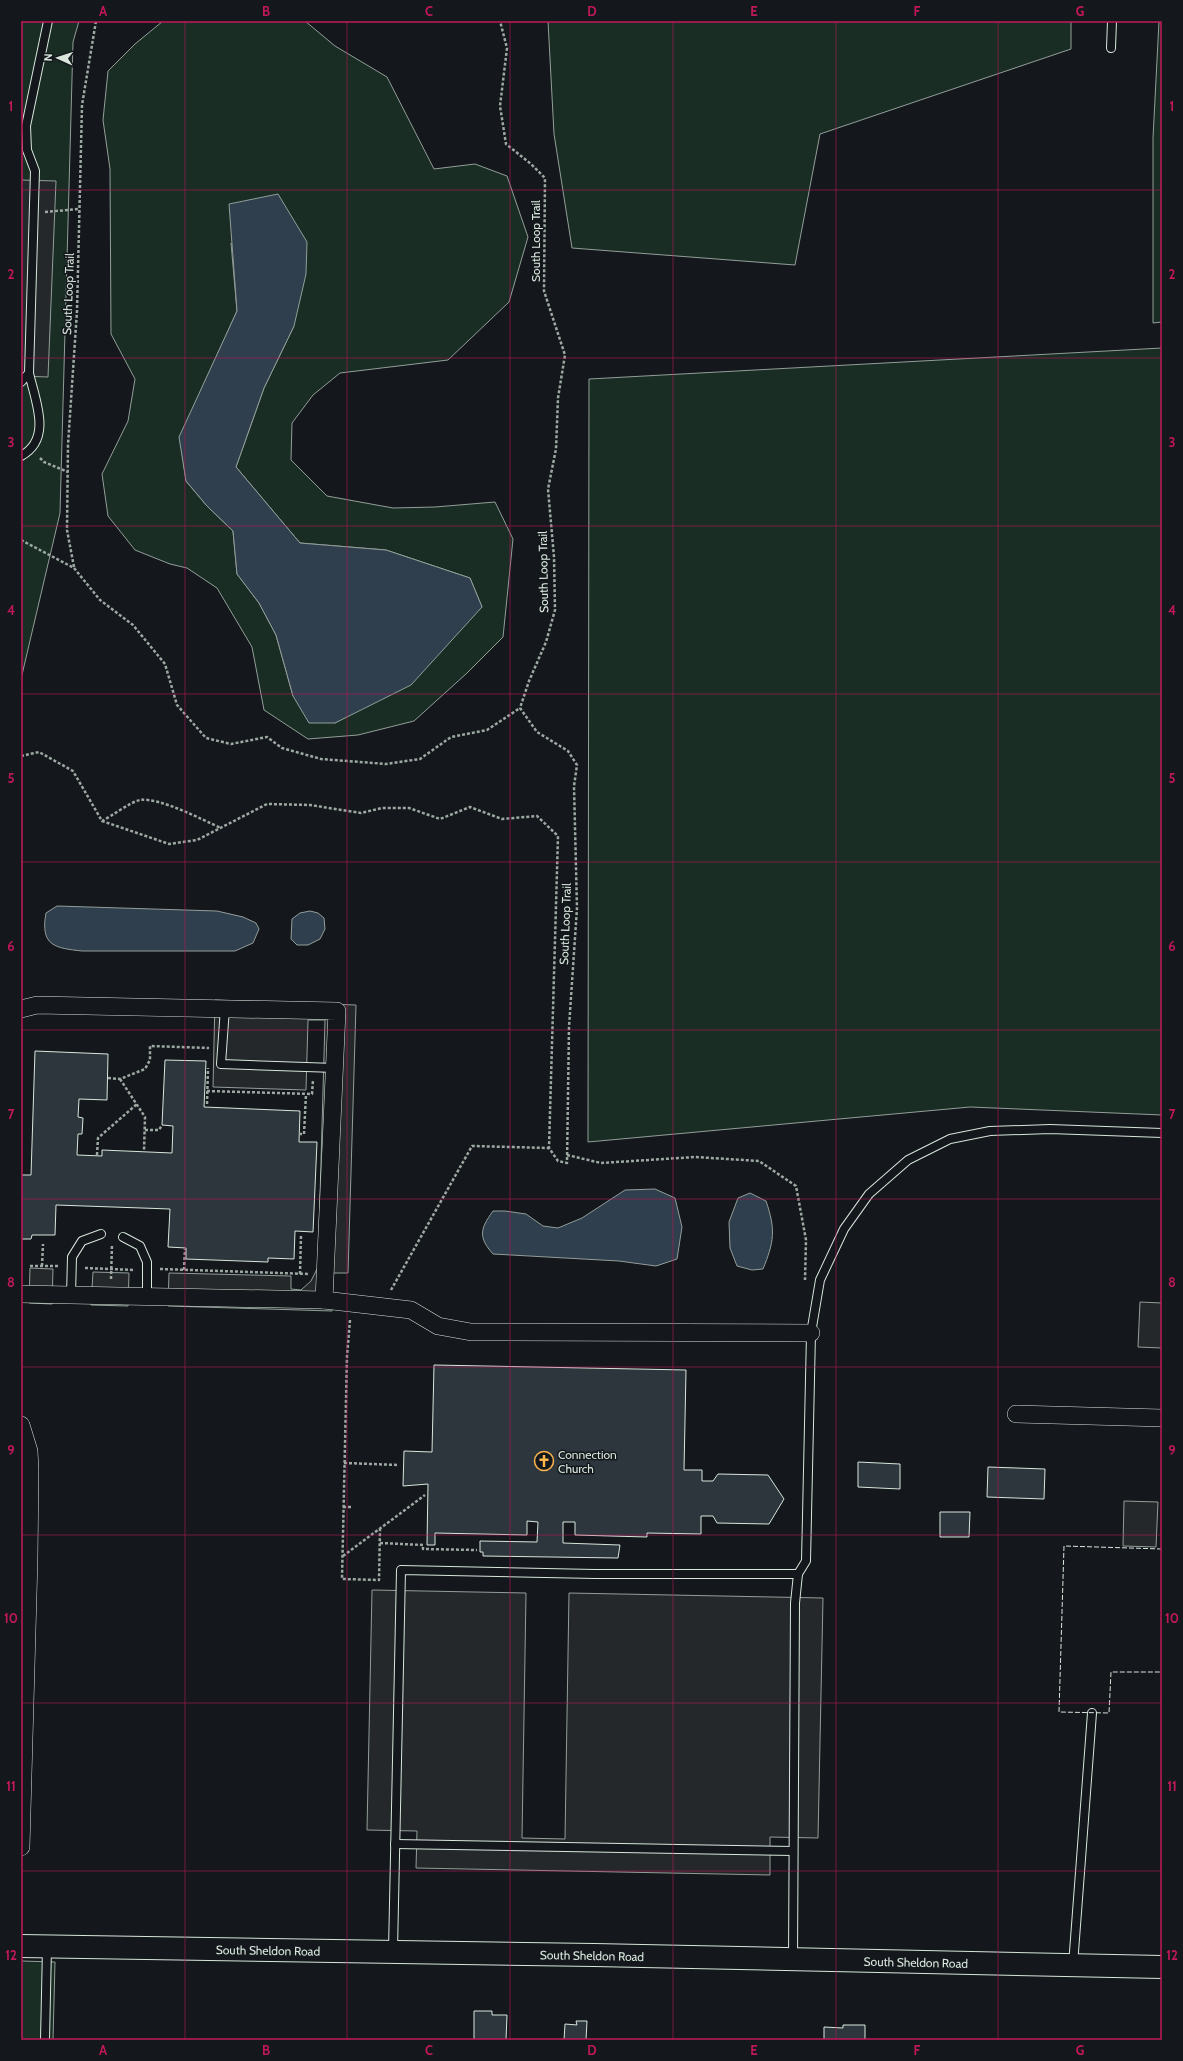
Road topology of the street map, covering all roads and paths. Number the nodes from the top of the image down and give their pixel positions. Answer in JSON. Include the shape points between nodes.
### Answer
{"nodes":[{"id":1,"x":48,"y":21,"type":"edge"},
{"id":2,"x":96,"y":21,"type":"edge"},
{"id":3,"x":500,"y":21,"type":"edge"},
{"id":4,"x":1112,"y":21,"type":"edge"},
{"id":5,"x":1111,"y":48,"type":"dead end"},
{"id":6,"x":79,"y":209,"type":"junction"},
{"id":7,"x":33,"y":214,"type":"junction"},
{"id":8,"x":29,"y":373,"type":"junction"},
{"id":9,"x":21,"y":382,"type":"edge"},
{"id":10,"x":31,"y":449,"type":"junction"},
{"id":11,"x":21,"y":456,"type":"edge"},
{"id":12,"x":68,"y":472,"type":"junction"},
{"id":13,"x":21,"y":540,"type":"edge"},
{"id":14,"x":74,"y":568,"type":"junction"},
{"id":15,"x":520,"y":708,"type":"junction"},
{"id":16,"x":21,"y":756,"type":"edge"},
{"id":17,"x":102,"y":821,"type":"junction"},
{"id":18,"x":221,"y":828,"type":"junction"},
{"id":19,"x":225,"y":1008,"type":"junction"},
{"id":20,"x":21,"y":1009,"type":"edge"},
{"id":21,"x":210,"y":1042,"type":"dead end"},
{"id":22,"x":210,"y":1048,"type":"junction"},
{"id":23,"x":209,"y":1055,"type":"dead end"},
{"id":24,"x":209,"y":1062,"type":"dead end"},
{"id":25,"x":335,"y":1068,"type":"junction"},
{"id":26,"x":313,"y":1073,"type":"dead end"},
{"id":27,"x":108,"y":1078,"type":"dead end"},
{"id":28,"x":120,"y":1079,"type":"junction"},
{"id":29,"x":207,"y":1091,"type":"junction"},
{"id":30,"x":306,"y":1094,"type":"junction"},
{"id":31,"x":137,"y":1104,"type":"junction"},
{"id":32,"x":207,"y":1104,"type":"dead end"},
{"id":33,"x":162,"y":1126,"type":"dead end"},
{"id":34,"x":145,"y":1130,"type":"junction"},
{"id":35,"x":1162,"y":1133,"type":"edge"},
{"id":36,"x":299,"y":1134,"type":"dead end"},
{"id":37,"x":549,"y":1148,"type":"junction"},
{"id":38,"x":144,"y":1152,"type":"dead end"},
{"id":39,"x":97,"y":1155,"type":"dead end"},
{"id":40,"x":567,"y":1155,"type":"junction"},
{"id":41,"x":101,"y":1234,"type":"dead end"},
{"id":42,"x":301,"y":1235,"type":"dead end"},
{"id":43,"x":123,"y":1237,"type":"dead end"},
{"id":44,"x":43,"y":1244,"type":"dead end"},
{"id":45,"x":185,"y":1249,"type":"dead end"},
{"id":46,"x":112,"y":1250,"type":"dead end"},
{"id":47,"x":42,"y":1266,"type":"dead end"},
{"id":48,"x":160,"y":1266,"type":"dead end"},
{"id":49,"x":85,"y":1268,"type":"dead end"},
{"id":50,"x":111,"y":1270,"type":"junction"},
{"id":51,"x":137,"y":1270,"type":"dead end"},
{"id":52,"x":184,"y":1270,"type":"junction"},
{"id":53,"x":300,"y":1274,"type":"junction"},
{"id":54,"x":311,"y":1275,"type":"dead end"},
{"id":55,"x":805,"y":1286,"type":"dead end"},
{"id":56,"x":21,"y":1294,"type":"edge"},
{"id":57,"x":71,"y":1295,"type":"junction"},
{"id":58,"x":147,"y":1297,"type":"junction"},
{"id":59,"x":324,"y":1300,"type":"junction"},
{"id":60,"x":353,"y":1303,"type":"junction"},
{"id":61,"x":382,"y":1307,"type":"junction"},
{"id":62,"x":811,"y":1333,"type":"junction"},
{"id":63,"x":1016,"y":1414,"type":"dead end"},
{"id":64,"x":1162,"y":1418,"type":"edge"},
{"id":65,"x":21,"y":1426,"type":"edge"},
{"id":66,"x":344,"y":1464,"type":"junction"},
{"id":67,"x":399,"y":1465,"type":"dead end"},
{"id":68,"x":425,"y":1494,"type":"dead end"},
{"id":69,"x":343,"y":1507,"type":"junction"},
{"id":70,"x":351,"y":1508,"type":"dead end"},
{"id":71,"x":380,"y":1528,"type":"junction"},
{"id":72,"x":380,"y":1543,"type":"junction"},
{"id":73,"x":477,"y":1550,"type":"dead end"},
{"id":74,"x":342,"y":1557,"type":"junction"},
{"id":75,"x":798,"y":1574,"type":"junction"},
{"id":76,"x":1092,"y":1713,"type":"dead end"},
{"id":77,"x":396,"y":1844,"type":"junction"},
{"id":78,"x":21,"y":1847,"type":"edge"},
{"id":79,"x":793,"y":1850,"type":"junction"},
{"id":80,"x":21,"y":1946,"type":"edge"},
{"id":81,"x":47,"y":1946,"type":"junction"},
{"id":82,"x":394,"y":1951,"type":"junction"},
{"id":83,"x":793,"y":1959,"type":"junction"},
{"id":84,"x":1073,"y":1965,"type":"junction"},
{"id":85,"x":1162,"y":1967,"type":"edge"},
{"id":86,"x":45,"y":2040,"type":"edge"}],
"edges":[{"from":1,"to":7,"type":"lane","via":[[26,126],[28,150],[35,171]]},
{"from":2,"to":6,"type":"path","name":"South Loop Trail","via":[[82,105]]},
{"from":3,"to":15,"type":"path","name":"South Loop Trail","via":[[507,48],[500,106],[506,144],[545,178],[544,291],[565,355],[558,398],[556,449],[548,489],[554,557],[555,610],[546,642]]},
{"from":4,"to":5,"type":"lane"},
{"from":6,"to":7,"type":"path"},
{"from":6,"to":12,"type":"path","name":"South Loop Trail","via":[[77,311]]},
{"from":7,"to":8,"type":"lane"},
{"from":8,"to":9,"type":"lane"},
{"from":8,"to":10,"type":"lane","via":[[40,421],[37,441]]},
{"from":10,"to":11,"type":"lane"},
{"from":10,"to":12,"type":"path","via":[[44,462]]},
{"from":12,"to":14,"type":"path","name":"South Loop Trail","via":[[67,530]]},
{"from":13,"to":14,"type":"path"},
{"from":14,"to":15,"type":"path","via":[[100,600],[133,625],[165,664],[177,705],[206,738],[231,744],[267,738],[282,748],[321,759],[386,764],[420,759],[451,737],[487,730]]},
{"from":15,"to":40,"type":"path","name":"South Loop Trail","via":[[537,732],[568,751],[577,765],[574,786],[577,908],[569,1027]]},
{"from":16,"to":17,"type":"path","via":[[39,752],[73,771]]},
{"from":17,"to":18,"type":"path","name":"South Loop Trail","via":[[169,844],[197,840]]},
{"from":17,"to":18,"type":"path","via":[[140,800],[169,806]]},
{"from":18,"to":37,"type":"path","name":"South Loop Trail","via":[[267,804],[310,805],[361,813],[382,808],[409,808],[440,819],[470,807],[502,819],[537,816],[558,836]]},
{"from":19,"to":20,"type":"street","via":[[37,1005]]},
{"from":19,"to":25,"type":"street","via":[[337,1012]]},
{"from":19,"to":25,"type":"lane","via":[[221,1064]]},
{"from":21,"to":22,"type":"path"},
{"from":22,"to":23,"type":"path"},
{"from":22,"to":28,"type":"path","via":[[150,1046],[150,1060],[145,1069]]},
{"from":24,"to":29,"type":"path"},
{"from":25,"to":59,"type":"street"},
{"from":26,"to":30,"type":"path","via":[[312,1094]]},
{"from":27,"to":28,"type":"path"},
{"from":28,"to":31,"type":"path"},
{"from":29,"to":30,"type":"path"},
{"from":29,"to":32,"type":"path"},
{"from":30,"to":36,"type":"path","via":[[304,1134]]},
{"from":31,"to":34,"type":"path","via":[[145,1117]]},
{"from":31,"to":39,"type":"path","via":[[98,1138]]},
{"from":33,"to":34,"type":"path","via":[[159,1130]]},
{"from":34,"to":38,"type":"path"},
{"from":35,"to":62,"type":"lane","via":[[1050,1129],[990,1131],[950,1139],[908,1160],[868,1194],[844,1229],[820,1280]]},
{"from":37,"to":40,"type":"path","via":[[558,1161],[567,1163]]},
{"from":37,"to":61,"type":"path","via":[[472,1146]]},
{"from":40,"to":55,"type":"path","via":[[601,1164],[695,1156],[759,1161],[796,1186],[806,1240]]},
{"from":41,"to":57,"type":"lane","via":[[82,1241],[72,1257]]},
{"from":42,"to":53,"type":"path"},
{"from":43,"to":58,"type":"lane","via":[[140,1246],[147,1262]]},
{"from":44,"to":47,"type":"path"},
{"from":45,"to":52,"type":"path"},
{"from":46,"to":50,"type":"path"},
{"from":48,"to":52,"type":"path","via":[[160,1269]]},
{"from":49,"to":50,"type":"path"},
{"from":50,"to":51,"type":"path"},
{"from":52,"to":53,"type":"path"},
{"from":53,"to":54,"type":"path"},
{"from":56,"to":57,"type":"street"},
{"from":57,"to":58,"type":"street"},
{"from":58,"to":59,"type":"street"},
{"from":59,"to":60,"type":"street"},
{"from":60,"to":61,"type":"street"},
{"from":60,"to":66,"type":"path","via":[[347,1356]]},
{"from":61,"to":62,"type":"street","via":[[411,1310],[438,1326],[471,1332]]},
{"from":62,"to":75,"type":"lane","via":[[806,1561]]},
{"from":63,"to":64,"type":"street"},
{"from":65,"to":78,"type":"street","via":[[29,1451],[30,1560]]},
{"from":66,"to":67,"type":"path"},
{"from":66,"to":69,"type":"path"},
{"from":68,"to":71,"type":"path"},
{"from":69,"to":70,"type":"path"},
{"from":69,"to":74,"type":"path"},
{"from":71,"to":72,"type":"path"},
{"from":71,"to":74,"type":"path"},
{"from":72,"to":73,"type":"path","via":[[423,1545],[423,1549]]},
{"from":72,"to":74,"type":"path","via":[[379,1580],[342,1579]]},
{"from":75,"to":77,"type":"lane","via":[[595,1574],[401,1570]]},
{"from":75,"to":79,"type":"lane","via":[[795,1603]]},
{"from":76,"to":84,"type":"lane"},
{"from":77,"to":79,"type":"lane"},
{"from":77,"to":82,"type":"lane"},
{"from":79,"to":83,"type":"lane"},
{"from":80,"to":81,"type":"street","name":"South Sheldon Road"},
{"from":81,"to":82,"type":"street","name":"South Sheldon Road"},
{"from":81,"to":86,"type":"lane"},
{"from":82,"to":83,"type":"street","name":"South Sheldon Road"},
{"from":83,"to":84,"type":"street","name":"South Sheldon Road"},
{"from":84,"to":85,"type":"street","name":"South Sheldon Road"}]}
